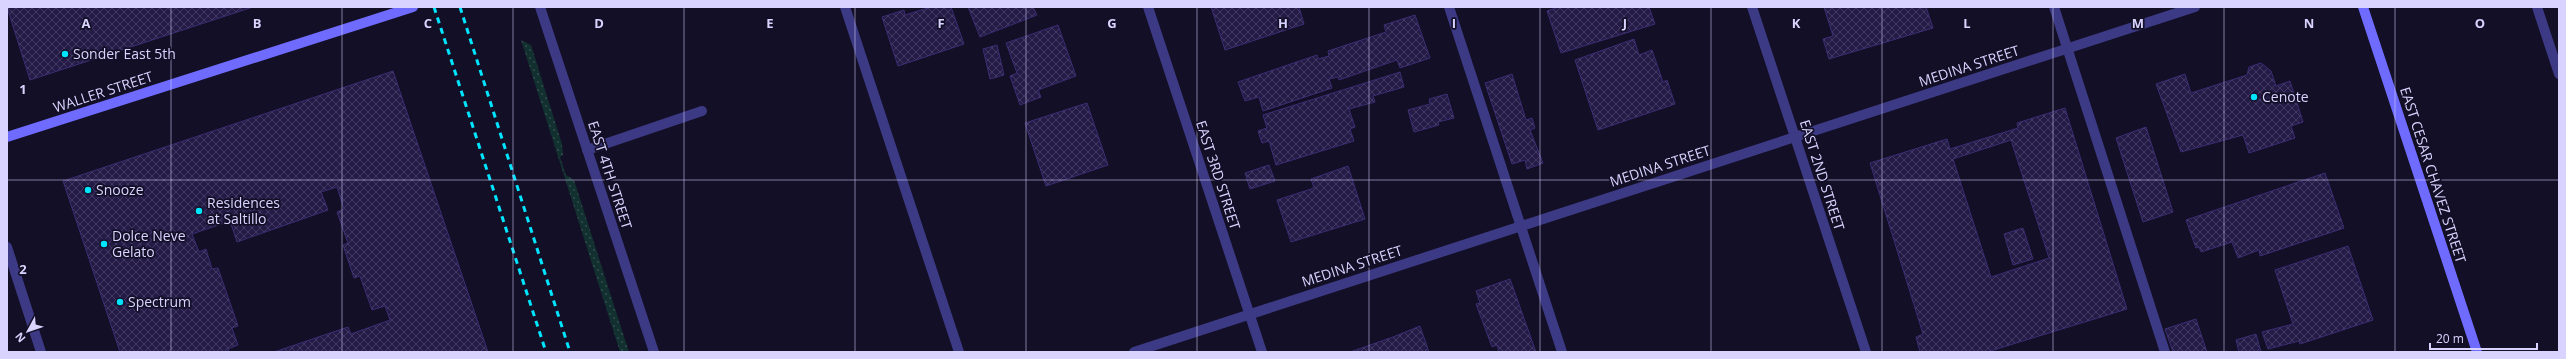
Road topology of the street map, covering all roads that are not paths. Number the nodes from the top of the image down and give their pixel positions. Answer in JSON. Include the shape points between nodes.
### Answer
{"nodes":[{"id":1,"x":413,"y":7,"type":"edge"},
{"id":2,"x":540,"y":7,"type":"edge"},
{"id":3,"x":845,"y":7,"type":"edge"},
{"id":4,"x":1148,"y":7,"type":"edge"},
{"id":5,"x":1449,"y":7,"type":"edge"},
{"id":6,"x":1752,"y":7,"type":"edge"},
{"id":7,"x":2054,"y":7,"type":"edge"},
{"id":8,"x":2195,"y":7,"type":"edge"},
{"id":9,"x":2363,"y":7,"type":"edge"},
{"id":10,"x":2537,"y":7,"type":"edge"},
{"id":11,"x":2068,"y":49,"type":"junction"},
{"id":12,"x":2559,"y":74,"type":"edge"},
{"id":13,"x":702,"y":111,"type":"dead end"},
{"id":14,"x":7,"y":137,"type":"edge"},
{"id":15,"x":1795,"y":137,"type":"junction"},
{"id":16,"x":587,"y":150,"type":"junction"},
{"id":17,"x":1521,"y":226,"type":"junction"},
{"id":18,"x":7,"y":246,"type":"edge"},
{"id":19,"x":1250,"y":314,"type":"junction"},
{"id":20,"x":41,"y":352,"type":"edge"},
{"id":21,"x":654,"y":352,"type":"edge"},
{"id":22,"x":959,"y":352,"type":"edge"},
{"id":23,"x":1134,"y":352,"type":"edge"},
{"id":24,"x":1262,"y":352,"type":"edge"},
{"id":25,"x":1562,"y":352,"type":"edge"},
{"id":26,"x":1866,"y":352,"type":"edge"},
{"id":27,"x":2165,"y":352,"type":"edge"},
{"id":28,"x":2477,"y":352,"type":"edge"}],
"edges":[{"from":1,"to":14,"type":"street","name":"WALLER STREET"},
{"from":2,"to":16,"type":"street","name":"EAST 4TH STREET"},
{"from":3,"to":22,"type":"street"},
{"from":4,"to":19,"type":"street","name":"EAST 3RD STREET"},
{"from":5,"to":17,"type":"street"},
{"from":6,"to":15,"type":"street","name":"EAST 2ND STREET"},
{"from":7,"to":11,"type":"street"},
{"from":8,"to":11,"type":"street","name":"MEDINA STREET"},
{"from":9,"to":28,"type":"street","name":"EAST CESAR CHAVEZ STREET"},
{"from":10,"to":12,"type":"street"},
{"from":11,"to":15,"type":"street","name":"MEDINA STREET"},
{"from":11,"to":27,"type":"street"},
{"from":13,"to":16,"type":"street"},
{"from":15,"to":17,"type":"street","name":"MEDINA STREET"},
{"from":15,"to":26,"type":"street","name":"EAST 2ND STREET"},
{"from":16,"to":21,"type":"street","name":"EAST 4TH STREET"},
{"from":17,"to":19,"type":"street","name":"MEDINA STREET"},
{"from":17,"to":25,"type":"street"},
{"from":18,"to":20,"type":"street"},
{"from":19,"to":23,"type":"street","name":"MEDINA STREET"},
{"from":19,"to":24,"type":"street","name":"EAST 3RD STREET"}]}
